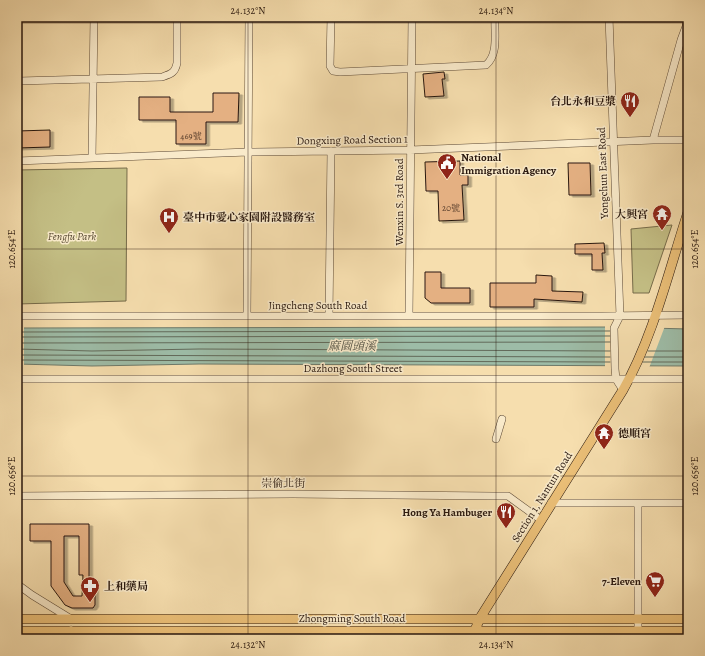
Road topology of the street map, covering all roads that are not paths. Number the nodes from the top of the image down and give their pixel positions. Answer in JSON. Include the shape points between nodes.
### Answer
{"nodes":[{"id":1,"x":94,"y":17,"type":"edge"},
{"id":2,"x":177,"y":17,"type":"edge"},
{"id":3,"x":249,"y":17,"type":"edge"},
{"id":4,"x":330,"y":17,"type":"edge"},
{"id":5,"x":412,"y":17,"type":"edge"},
{"id":6,"x":495,"y":17,"type":"edge"},
{"id":7,"x":609,"y":17,"type":"edge"},
{"id":8,"x":688,"y":21,"type":"edge"},
{"id":9,"x":411,"y":68,"type":"junction"},
{"id":10,"x":93,"y":79,"type":"junction"},
{"id":11,"x":17,"y":80,"type":"edge"},
{"id":12,"x":653,"y":140,"type":"junction"},
{"id":13,"x":688,"y":140,"type":"edge"},
{"id":14,"x":613,"y":142,"type":"junction"},
{"id":15,"x":331,"y":150,"type":"junction"},
{"id":16,"x":410,"y":150,"type":"junction"},
{"id":17,"x":248,"y":152,"type":"junction"},
{"id":18,"x":92,"y":158,"type":"junction"},
{"id":19,"x":17,"y":161,"type":"edge"},
{"id":20,"x":688,"y":212,"type":"edge"},
{"id":21,"x":655,"y":315,"type":"junction"},
{"id":22,"x":688,"y":315,"type":"edge"},
{"id":23,"x":17,"y":316,"type":"edge"},
{"id":24,"x":248,"y":316,"type":"junction"},
{"id":25,"x":329,"y":316,"type":"junction"},
{"id":26,"x":409,"y":316,"type":"junction"},
{"id":27,"x":620,"y":316,"type":"junction"},
{"id":28,"x":17,"y":379,"type":"edge"},
{"id":29,"x":616,"y":379,"type":"junction"},
{"id":30,"x":629,"y":379,"type":"junction"},
{"id":31,"x":688,"y":379,"type":"edge"},
{"id":32,"x":622,"y":390,"type":"junction"},
{"id":33,"x":502,"y":419,"type":"dead end"},
{"id":34,"x":496,"y":439,"type":"dead end"},
{"id":35,"x":17,"y":496,"type":"edge"},
{"id":36,"x":551,"y":502,"type":"junction"},
{"id":37,"x":638,"y":503,"type":"junction"},
{"id":38,"x":688,"y":503,"type":"edge"},
{"id":39,"x":541,"y":520,"type":"junction"},
{"id":40,"x":17,"y":584,"type":"edge"},
{"id":41,"x":480,"y":618,"type":"junction"},
{"id":42,"x":638,"y":618,"type":"junction"},
{"id":43,"x":688,"y":618,"type":"edge"},
{"id":44,"x":17,"y":619,"type":"edge"},
{"id":45,"x":72,"y":619,"type":"junction"},
{"id":46,"x":71,"y":630,"type":"junction"},
{"id":47,"x":17,"y":631,"type":"edge"},
{"id":48,"x":688,"y":631,"type":"edge"},
{"id":49,"x":474,"y":634,"type":"edge"},
{"id":50,"x":638,"y":635,"type":"edge"},
{"id":51,"x":59,"y":639,"type":"edge"}],
"edges":[{"from":1,"to":10,"type":"street"},
{"from":2,"to":10,"type":"street","via":[[175,71],[162,77]]},
{"from":3,"to":17,"type":"street"},
{"from":4,"to":9,"type":"street","via":[[330,66],[333,71]]},
{"from":5,"to":9,"type":"street","name":"Wenxin S. 3rd Road"},
{"from":6,"to":9,"type":"street","via":[[494,54],[486,65]]},
{"from":7,"to":14,"type":"street","name":"Yongchun East Road"},
{"from":8,"to":12,"type":"street"},
{"from":9,"to":16,"type":"street","name":"Wenxin S. 3rd Road"},
{"from":10,"to":11,"type":"street"},
{"from":10,"to":18,"type":"street"},
{"from":12,"to":13,"type":"street","name":"Dongxing Road Section 1"},
{"from":12,"to":14,"type":"street","name":"Dongxing Road Section 1"},
{"from":14,"to":16,"type":"street","name":"Dongxing Road Section 1"},
{"from":14,"to":27,"type":"street","name":"Yongchun East Road"},
{"from":15,"to":16,"type":"street","name":"Dongxing Road Section 1"},
{"from":15,"to":17,"type":"street","name":"Dongxing Road Section 1"},
{"from":15,"to":25,"type":"street"},
{"from":16,"to":26,"type":"street","name":"Wenxin S. 3rd Road"},
{"from":17,"to":18,"type":"street","name":"Dongxing Road Section 1"},
{"from":17,"to":24,"type":"street"},
{"from":18,"to":19,"type":"street","name":"Dongxing Road Section 1"},
{"from":20,"to":21,"type":"main road","name":"Section 1, Nantun Road"},
{"from":21,"to":22,"type":"street","name":"Jingcheng South Road"},
{"from":21,"to":27,"type":"street","name":"Jingcheng South Road"},
{"from":21,"to":30,"type":"main road","name":"Section 1, Nantun Road"},
{"from":23,"to":24,"type":"street","name":"Jingcheng South Road"},
{"from":24,"to":25,"type":"street","name":"Jingcheng South Road"},
{"from":25,"to":26,"type":"street","name":"Jingcheng South Road"},
{"from":26,"to":27,"type":"street","name":"Jingcheng South Road"},
{"from":27,"to":29,"type":"street","name":"Yongchun East Road","via":[[614,328]]},
{"from":28,"to":29,"type":"street","name":"Dazhong South Street"},
{"from":29,"to":30,"type":"street","name":"Dazhong South Street"},
{"from":29,"to":32,"type":"street"},
{"from":30,"to":31,"type":"street","name":"Dazhong South Street"},
{"from":30,"to":32,"type":"main road","name":"Section 1, Nantun Road"},
{"from":32,"to":36,"type":"main road","name":"Section 1, Nantun Road"},
{"from":33,"to":34,"type":"street"},
{"from":35,"to":39,"type":"street","name":"崇倫北街","via":[[508,496]]},
{"from":36,"to":37,"type":"street"},
{"from":36,"to":39,"type":"main road","name":"Section 1, Nantun Road"},
{"from":37,"to":38,"type":"street"},
{"from":37,"to":42,"type":"street"},
{"from":39,"to":41,"type":"main road","name":"Section 1, Nantun Road"},
{"from":40,"to":45,"type":"street"},
{"from":41,"to":42,"type":"main road","name":"Zhongming South Road"},
{"from":41,"to":45,"type":"main road","name":"Zhongming South Road"},
{"from":41,"to":49,"type":"main road","name":"Section 1, Nantun Road"},
{"from":42,"to":43,"type":"main road","name":"Zhongming South Road"},
{"from":42,"to":50,"type":"street"},
{"from":44,"to":45,"type":"main road","name":"Zhongming South Road"},
{"from":46,"to":47,"type":"main road","name":"Zhongming South Road"},
{"from":46,"to":49,"type":"main road","name":"Zhongming South Road"},
{"from":46,"to":51,"type":"street"},
{"from":48,"to":50,"type":"main road","name":"Zhongming South Road"},
{"from":49,"to":50,"type":"main road","name":"Zhongming South Road"}]}
